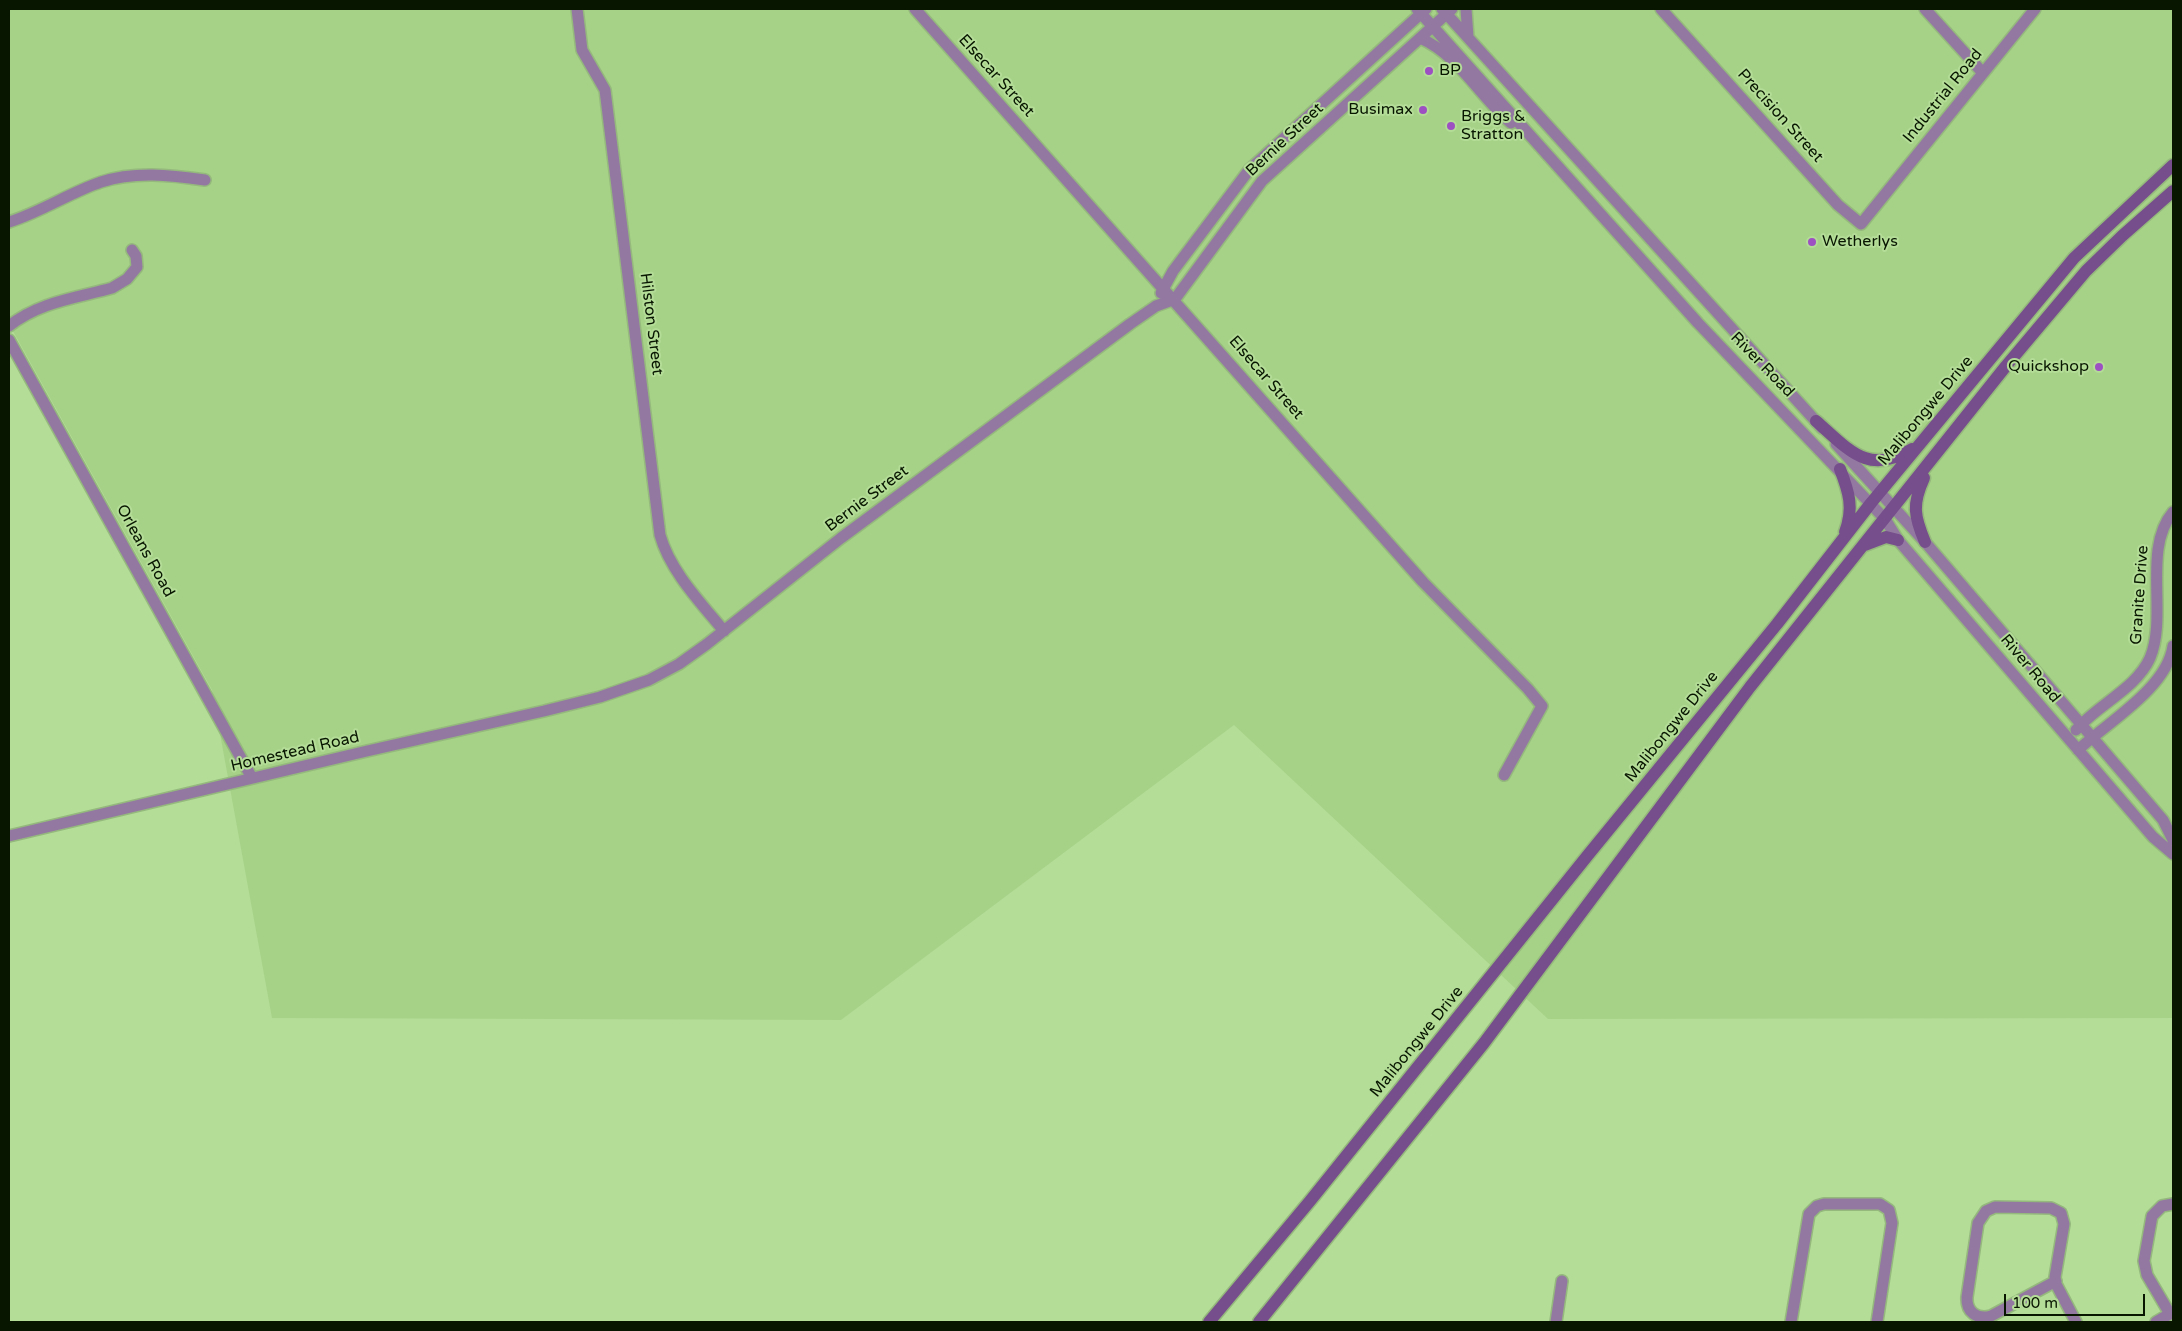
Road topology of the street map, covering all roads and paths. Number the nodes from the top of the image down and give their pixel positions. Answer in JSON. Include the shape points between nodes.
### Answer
{"nodes":[{"id":1,"x":577,"y":9,"type":"edge"},
{"id":2,"x":916,"y":9,"type":"edge"},
{"id":3,"x":1466,"y":9,"type":"edge"},
{"id":4,"x":1661,"y":9,"type":"edge"},
{"id":5,"x":1925,"y":9,"type":"edge"},
{"id":6,"x":2035,"y":9,"type":"edge"},
{"id":7,"x":1421,"y":10,"type":"edge"},
{"id":8,"x":1447,"y":10,"type":"edge"},
{"id":9,"x":1433,"y":25,"type":"junction"},
{"id":10,"x":1420,"y":38,"type":"junction"},
{"id":11,"x":1469,"y":39,"type":"junction"},
{"id":12,"x":1983,"y":73,"type":"junction"},
{"id":13,"x":1533,"y":139,"type":"junction"},
{"id":14,"x":2173,"y":164,"type":"edge"},
{"id":15,"x":205,"y":180,"type":"dead end"},
{"id":16,"x":2173,"y":190,"type":"edge"},
{"id":17,"x":1876,"y":205,"type":"joint"},
{"id":18,"x":9,"y":222,"type":"edge"},
{"id":19,"x":132,"y":250,"type":"dead end"},
{"id":20,"x":1163,"y":286,"type":"junction"},
{"id":21,"x":1175,"y":299,"type":"junction"},
{"id":22,"x":1156,"y":306,"type":"junction"},
{"id":23,"x":9,"y":326,"type":"edge"},
{"id":24,"x":9,"y":340,"type":"edge"},
{"id":25,"x":1816,"y":421,"type":"junction"},
{"id":26,"x":1921,"y":443,"type":"junction"},
{"id":27,"x":1936,"y":453,"type":"junction"},
{"id":28,"x":1840,"y":469,"type":"junction"},
{"id":29,"x":1880,"y":493,"type":"junction"},
{"id":30,"x":1871,"y":503,"type":"junction"},
{"id":31,"x":1894,"y":508,"type":"junction"},
{"id":32,"x":2173,"y":512,"type":"edge"},
{"id":33,"x":1885,"y":519,"type":"junction"},
{"id":34,"x":1898,"y":540,"type":"junction"},
{"id":35,"x":1841,"y":541,"type":"junction"},
{"id":36,"x":1925,"y":542,"type":"junction"},
{"id":37,"x":1865,"y":545,"type":"junction"},
{"id":38,"x":724,"y":630,"type":"junction"},
{"id":39,"x":2173,"y":646,"type":"edge"},
{"id":40,"x":588,"y":700,"type":"joint"},
{"id":41,"x":2080,"y":725,"type":"junction"},
{"id":42,"x":2091,"y":737,"type":"junction"},
{"id":43,"x":2068,"y":739,"type":"junction"},
{"id":44,"x":2078,"y":750,"type":"junction"},
{"id":45,"x":1504,"y":775,"type":"dead end"},
{"id":46,"x":252,"y":778,"type":"junction"},
{"id":47,"x":9,"y":836,"type":"edge"},
{"id":48,"x":2173,"y":840,"type":"edge"},
{"id":49,"x":2173,"y":854,"type":"edge"},
{"id":50,"x":2173,"y":1204,"type":"edge"},
{"id":51,"x":1562,"y":1281,"type":"dead end"},
{"id":52,"x":2056,"y":1281,"type":"junction"},
{"id":53,"x":2172,"y":1313,"type":"edge"},
{"id":54,"x":1209,"y":1322,"type":"edge"},
{"id":55,"x":1259,"y":1322,"type":"edge"},
{"id":56,"x":1556,"y":1322,"type":"edge"},
{"id":57,"x":1791,"y":1322,"type":"edge"},
{"id":58,"x":1877,"y":1322,"type":"edge"},
{"id":59,"x":2076,"y":1322,"type":"edge"},
{"id":60,"x":2156,"y":1322,"type":"edge"}],
"edges":[{"from":1,"to":38,"type":"street","name":"Hilston Street","via":[[582,50],[606,90],[660,535],[679,573]]},
{"from":2,"to":20,"type":"street","name":"Elsecar Street"},
{"from":3,"to":11,"type":"street"},
{"from":4,"to":17,"type":"street","name":"Precision Street","via":[[1849,216],[1861,224]]},
{"from":5,"to":12,"type":"street"},
{"from":6,"to":12,"type":"street","name":"Industrial Road"},
{"from":7,"to":9,"type":"street","name":"River Road"},
{"from":7,"to":20,"type":"street","name":"Bernie Street","via":[[1253,166]]},
{"from":8,"to":9,"type":"street","name":"Bernie Street"},
{"from":8,"to":11,"type":"street","name":"River Road"},
{"from":9,"to":10,"type":"street","name":"Bernie Street"},
{"from":9,"to":13,"type":"street","name":"River Road"},
{"from":10,"to":13,"type":"street","via":[[1440,49],[1498,112]]},
{"from":10,"to":21,"type":"street","name":"Bernie Street","via":[[1265,178]]},
{"from":11,"to":25,"type":"street","name":"River Road"},
{"from":12,"to":17,"type":"street","name":"Industrial Road"},
{"from":13,"to":28,"type":"street","name":"River Road","via":[[1698,323]]},
{"from":14,"to":26,"type":"main road","name":"Malibongwe Drive","via":[[2074,258]]},
{"from":15,"to":18,"type":"street","via":[[147,175],[103,182]]},
{"from":16,"to":27,"type":"main road","name":"Malibongwe Drive","via":[[2086,271]]},
{"from":19,"to":23,"type":"street","via":[[137,263],[135,271],[118,286],[46,304]]},
{"from":20,"to":21,"type":"street","name":"Elsecar Street"},
{"from":20,"to":22,"type":"street","name":"Bernie Street"},
{"from":21,"to":22,"type":"street","name":"Bernie Street"},
{"from":21,"to":45,"type":"street","name":"Elsecar Street","via":[[1423,582],[1542,706]]},
{"from":22,"to":38,"type":"street","name":"Bernie Street"},
{"from":24,"to":46,"type":"street","name":"Orleans Road"},
{"from":25,"to":26,"type":"main road","via":[[1854,455],[1865,459],[1886,461]]},
{"from":25,"to":29,"type":"street","name":"River Road"},
{"from":26,"to":29,"type":"main road","name":"Malibongwe Drive"},
{"from":27,"to":31,"type":"main road","name":"Malibongwe Drive"},
{"from":27,"to":36,"type":"main road","via":[[1915,502]]},
{"from":28,"to":30,"type":"street","name":"River Road"},
{"from":28,"to":35,"type":"main road","via":[[1851,506]]},
{"from":29,"to":30,"type":"main road","name":"Malibongwe Drive"},
{"from":29,"to":31,"type":"street","name":"River Road"},
{"from":30,"to":33,"type":"street","name":"River Road"},
{"from":30,"to":35,"type":"main road","name":"Malibongwe Drive"},
{"from":31,"to":33,"type":"main road","name":"Malibongwe Drive"},
{"from":31,"to":36,"type":"street","name":"River Road"},
{"from":32,"to":41,"type":"street","name":"Granite Drive","via":[[2165,523],[2160,541],[2155,638],[2149,660],[2131,682]]},
{"from":33,"to":34,"type":"street","name":"River Road"},
{"from":33,"to":37,"type":"main road","name":"Malibongwe Drive"},
{"from":34,"to":37,"type":"main road","via":[[1886,537]]},
{"from":34,"to":43,"type":"street","name":"River Road"},
{"from":35,"to":54,"type":"main road","name":"Malibongwe Drive"},
{"from":36,"to":41,"type":"street","name":"River Road"},
{"from":37,"to":55,"type":"main road","name":"Malibongwe Drive","via":[[1750,687],[1484,1043]]},
{"from":38,"to":40,"type":"street","name":"Bernie Street","via":[[668,671],[636,686]]},
{"from":39,"to":42,"type":"street","via":[[2168,664],[2155,683]]},
{"from":40,"to":46,"type":"street","name":"Homestead Road"},
{"from":41,"to":42,"type":"street","name":"River Road"},
{"from":41,"to":43,"type":"street","name":"Granite Drive"},
{"from":42,"to":44,"type":"street"},
{"from":42,"to":48,"type":"street","name":"River Road","via":[[2163,820]]},
{"from":43,"to":44,"type":"street","name":"River Road"},
{"from":44,"to":49,"type":"street","name":"River Road","via":[[2153,837]]},
{"from":46,"to":47,"type":"street","name":"Homestead Road"},
{"from":50,"to":53,"type":"street","via":[[2162,1206],[2152,1216],[2144,1260],[2147,1275]]},
{"from":51,"to":56,"type":"street"},
{"from":52,"to":52,"type":"street","via":[[2064,1224],[2058,1210],[1995,1207],[1981,1215],[1966,1303],[1971,1312],[1982,1318],[1991,1316]]},
{"from":52,"to":59,"type":"street","via":[[2057,1289]]},
{"from":53,"to":60,"type":"street"},
{"from":57,"to":58,"type":"street","via":[[1807,1220],[1814,1208],[1824,1204],[1880,1204],[1889,1210],[1892,1223]]}]}
